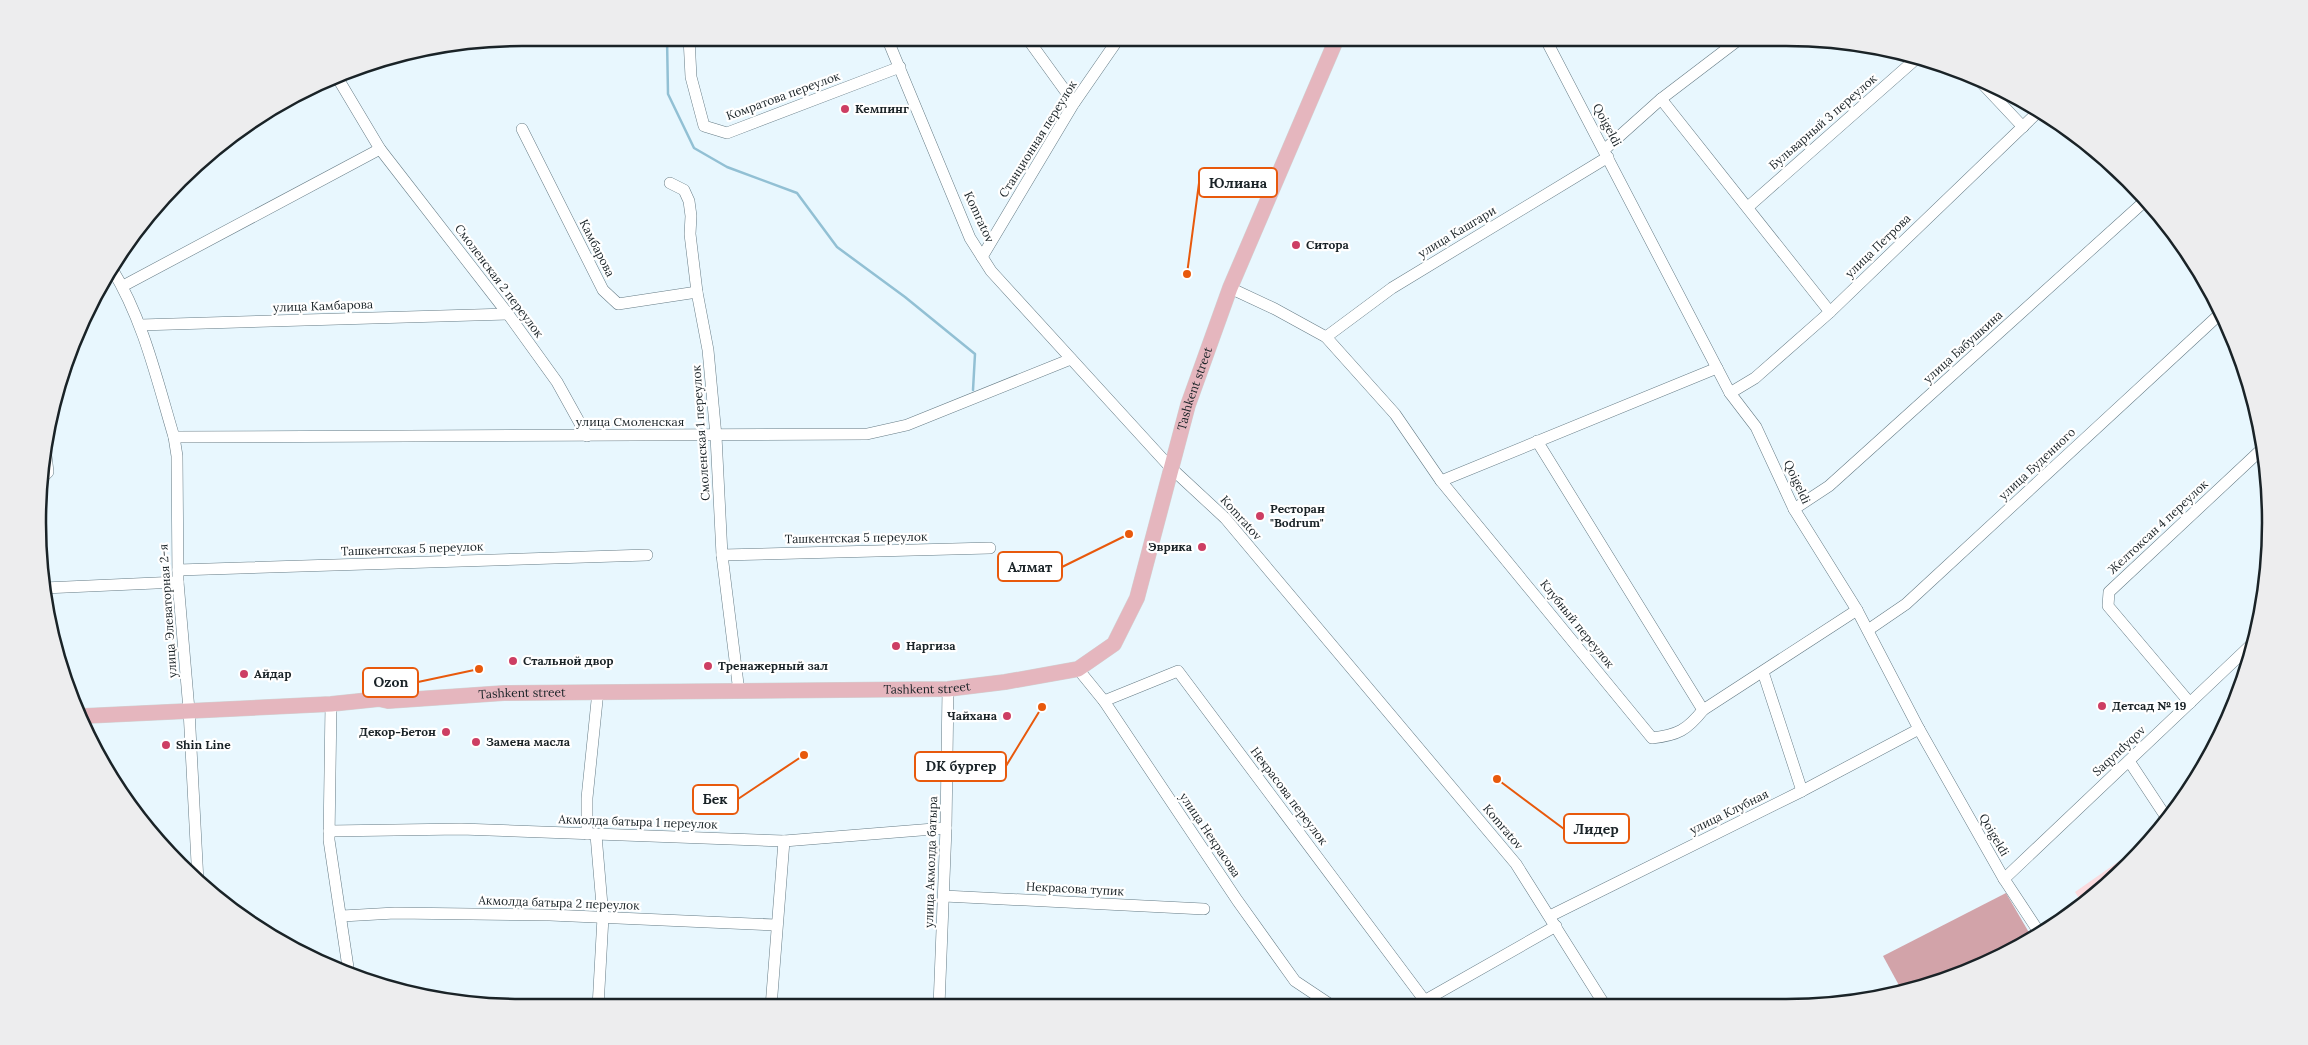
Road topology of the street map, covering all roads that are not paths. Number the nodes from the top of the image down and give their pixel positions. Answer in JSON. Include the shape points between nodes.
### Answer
{"nodes":[{"id":1,"x":689,"y":46,"type":"edge"},
{"id":2,"x":890,"y":46,"type":"edge"},
{"id":3,"x":1033,"y":46,"type":"edge"},
{"id":4,"x":1113,"y":46,"type":"edge"},
{"id":5,"x":1334,"y":46,"type":"edge"},
{"id":6,"x":1549,"y":46,"type":"edge"},
{"id":7,"x":1731,"y":46,"type":"edge"},
{"id":8,"x":1912,"y":63,"type":"edge"},
{"id":9,"x":900,"y":68,"type":"junction"},
{"id":10,"x":341,"y":83,"type":"edge"},
{"id":11,"x":1991,"y":93,"type":"edge"},
{"id":12,"x":1661,"y":99,"type":"junction"},
{"id":13,"x":1074,"y":103,"type":"junction"},
{"id":14,"x":2034,"y":116,"type":"edge"},
{"id":15,"x":2023,"y":127,"type":"junction"},
{"id":16,"x":522,"y":129,"type":"dead end"},
{"id":17,"x":380,"y":149,"type":"junction"},
{"id":18,"x":1606,"y":153,"type":"junction"},
{"id":19,"x":670,"y":183,"type":"dead end"},
{"id":20,"x":2141,"y":205,"type":"edge"},
{"id":21,"x":1748,"y":207,"type":"junction"},
{"id":22,"x":982,"y":256,"type":"junction"},
{"id":23,"x":116,"y":275,"type":"edge"},
{"id":24,"x":123,"y":286,"type":"junction"},
{"id":25,"x":1230,"y":288,"type":"junction"},
{"id":26,"x":696,"y":292,"type":"junction"},
{"id":27,"x":1830,"y":312,"type":"junction"},
{"id":28,"x":508,"y":314,"type":"junction"},
{"id":29,"x":2216,"y":318,"type":"edge"},
{"id":30,"x":140,"y":325,"type":"junction"},
{"id":31,"x":1326,"y":337,"type":"junction"},
{"id":32,"x":1071,"y":359,"type":"junction"},
{"id":33,"x":1717,"y":368,"type":"junction"},
{"id":34,"x":1730,"y":393,"type":"junction"},
{"id":35,"x":587,"y":436,"type":"junction"},
{"id":36,"x":716,"y":436,"type":"junction"},
{"id":37,"x":174,"y":437,"type":"junction"},
{"id":38,"x":1537,"y":441,"type":"junction"},
{"id":39,"x":2257,"y":454,"type":"edge"},
{"id":40,"x":1170,"y":467,"type":"junction"},
{"id":41,"x":1441,"y":480,"type":"junction"},
{"id":42,"x":1794,"y":509,"type":"junction"},
{"id":43,"x":990,"y":548,"type":"dead end"},
{"id":44,"x":647,"y":555,"type":"dead end"},
{"id":45,"x":722,"y":555,"type":"junction"},
{"id":46,"x":178,"y":570,"type":"junction"},
{"id":47,"x":178,"y":582,"type":"junction"},
{"id":48,"x":50,"y":588,"type":"edge"},
{"id":49,"x":1857,"y":610,"type":"junction"},
{"id":50,"x":1868,"y":630,"type":"junction"},
{"id":51,"x":2244,"y":651,"type":"edge"},
{"id":52,"x":1078,"y":670,"type":"junction"},
{"id":53,"x":1764,"y":672,"type":"junction"},
{"id":54,"x":948,"y":688,"type":"junction"},
{"id":55,"x":598,"y":692,"type":"junction"},
{"id":56,"x":739,"y":692,"type":"junction"},
{"id":57,"x":1104,"y":701,"type":"junction"},
{"id":58,"x":2190,"y":703,"type":"junction"},
{"id":59,"x":331,"y":704,"type":"junction"},
{"id":60,"x":189,"y":710,"type":"junction"},
{"id":61,"x":1703,"y":710,"type":"junction"},
{"id":62,"x":88,"y":716,"type":"edge"},
{"id":63,"x":1919,"y":729,"type":"junction"},
{"id":64,"x":2129,"y":761,"type":"junction"},
{"id":65,"x":1802,"y":791,"type":"junction"},
{"id":66,"x":2163,"y":812,"type":"edge"},
{"id":67,"x":946,"y":828,"type":"junction"},
{"id":68,"x":329,"y":831,"type":"junction"},
{"id":69,"x":592,"y":834,"type":"junction"},
{"id":70,"x":784,"y":841,"type":"junction"},
{"id":71,"x":197,"y":870,"type":"edge"},
{"id":72,"x":2004,"y":879,"type":"junction"},
{"id":73,"x":944,"y":896,"type":"junction"},
{"id":74,"x":1204,"y":909,"type":"dead end"},
{"id":75,"x":342,"y":916,"type":"junction"},
{"id":76,"x":603,"y":917,"type":"junction"},
{"id":77,"x":1553,"y":921,"type":"junction"},
{"id":78,"x":776,"y":925,"type":"junction"},
{"id":79,"x":2035,"y":928,"type":"edge"},
{"id":80,"x":348,"y":965,"type":"edge"},
{"id":81,"x":598,"y":999,"type":"edge"},
{"id":82,"x":771,"y":999,"type":"edge"},
{"id":83,"x":939,"y":999,"type":"edge"},
{"id":84,"x":1321,"y":999,"type":"edge"},
{"id":85,"x":1418,"y":999,"type":"edge"},
{"id":86,"x":1428,"y":999,"type":"edge"},
{"id":87,"x":1601,"y":999,"type":"edge"}],
"edges":[{"from":1,"to":9,"type":"street","name":"Комратова переулок","via":[[691,77],[704,126],[727,132]]},
{"from":2,"to":9,"type":"street","name":"Komratov"},
{"from":3,"to":13,"type":"street"},
{"from":4,"to":13,"type":"street","name":"Станционная переулок"},
{"from":5,"to":25,"type":"main road","name":"Tashkent street"},
{"from":6,"to":18,"type":"street","name":"Qoigeldi"},
{"from":7,"to":12,"type":"street","name":"улица Кашгари"},
{"from":8,"to":21,"type":"street","name":"Бульварный 3 переулок"},
{"from":9,"to":22,"type":"street","name":"Komratov","via":[[970,238]]},
{"from":10,"to":17,"type":"street","name":"Смоленская 2 переулок"},
{"from":11,"to":15,"type":"street"},
{"from":12,"to":18,"type":"street","name":"улица Кашгари"},
{"from":12,"to":21,"type":"street"},
{"from":13,"to":22,"type":"street","name":"Станционная переулок"},
{"from":14,"to":15,"type":"street","name":"улица Петрова"},
{"from":15,"to":27,"type":"street","name":"улица Петрова"},
{"from":16,"to":26,"type":"street","name":"Камбарова","via":[[603,290],[618,304]]},
{"from":17,"to":24,"type":"street"},
{"from":17,"to":28,"type":"street","name":"Смоленская 2 переулок"},
{"from":18,"to":31,"type":"street","name":"улица Кашгари","via":[[1392,288]]},
{"from":18,"to":33,"type":"street","name":"Qoigeldi"},
{"from":19,"to":26,"type":"street","name":"Смоленская 1 переулок","via":[[684,190],[689,201]]},
{"from":20,"to":42,"type":"street","name":"улица Бабушкина","via":[[1829,486]]},
{"from":21,"to":27,"type":"street"},
{"from":22,"to":32,"type":"street","name":"Komratov","via":[[991,271]]},
{"from":23,"to":24,"type":"street","name":"улица Элеваторная 2-я"},
{"from":24,"to":30,"type":"street","name":"улица Элеваторная 2-я"},
{"from":25,"to":31,"type":"street","name":"Клубный переулок"},
{"from":25,"to":40,"type":"main road","name":"Tashkent street","via":[[1188,405]]},
{"from":26,"to":36,"type":"street","name":"Смоленская 1 переулок","via":[[708,350]]},
{"from":27,"to":34,"type":"street","name":"улица Петрова","via":[[1755,378]]},
{"from":28,"to":30,"type":"street","name":"улица Камбарова"},
{"from":28,"to":35,"type":"street","name":"Смоленская 2 переулок","via":[[557,382]]},
{"from":29,"to":50,"type":"street","name":"улица Буденного","via":[[1906,604]]},
{"from":30,"to":37,"type":"street","name":"улица Элеваторная 2-я"},
{"from":31,"to":41,"type":"street","name":"Клубный переулок","via":[[1395,414]]},
{"from":32,"to":36,"type":"street","name":"улица Смоленская","via":[[907,425],[867,434]]},
{"from":32,"to":40,"type":"street","name":"Komratov"},
{"from":33,"to":34,"type":"street","name":"Qoigeldi"},
{"from":33,"to":38,"type":"street"},
{"from":34,"to":42,"type":"street","name":"Qoigeldi","via":[[1756,427]]},
{"from":35,"to":36,"type":"street","name":"улица Смоленская"},
{"from":35,"to":37,"type":"street","name":"улица Смоленская"},
{"from":36,"to":45,"type":"street","name":"Смоленская 1 переулок"},
{"from":37,"to":46,"type":"street","name":"улица Элеваторная 2-я"},
{"from":38,"to":41,"type":"street"},
{"from":38,"to":61,"type":"street"},
{"from":39,"to":58,"type":"street","name":"Желтоксан 4 переулок","via":[[2110,592],[2108,606]]},
{"from":40,"to":52,"type":"main road","name":"Tashkent street","via":[[1138,598],[1114,644]]},
{"from":40,"to":77,"type":"street","name":"Komratov","via":[[1225,518],[1516,864]]},
{"from":41,"to":61,"type":"street","name":"Клубный переулок","via":[[1652,738],[1670,736],[1690,727]]},
{"from":42,"to":49,"type":"street","name":"Qoigeldi"},
{"from":43,"to":45,"type":"street","name":"Ташкентская 5 переулок"},
{"from":44,"to":46,"type":"street","name":"Ташкентская 5 переулок"},
{"from":45,"to":56,"type":"street","name":"Смоленская 1 переулок"},
{"from":46,"to":47,"type":"street","name":"улица Элеваторная 2-я"},
{"from":47,"to":48,"type":"street"},
{"from":47,"to":60,"type":"street","name":"улица Элеваторная 2-я"},
{"from":49,"to":50,"type":"street","name":"Qoigeldi"},
{"from":49,"to":53,"type":"street","name":"Клубный переулок"},
{"from":50,"to":63,"type":"street","name":"Qoigeldi"},
{"from":51,"to":58,"type":"street","name":"Saqyndyqov"},
{"from":52,"to":54,"type":"main road","name":"Tashkent street"},
{"from":52,"to":57,"type":"street","name":"улица Некрасова"},
{"from":53,"to":61,"type":"street","name":"Клубный переулок"},
{"from":53,"to":65,"type":"street"},
{"from":54,"to":56,"type":"main road","name":"Tashkent street"},
{"from":54,"to":67,"type":"street","name":"улица Акмолда батыра"},
{"from":55,"to":56,"type":"main road","name":"Tashkent street"},
{"from":55,"to":59,"type":"main road","name":"Tashkent street","via":[[504,693]]},
{"from":55,"to":69,"type":"street","via":[[587,798]]},
{"from":57,"to":84,"type":"street","name":"улица Некрасова","via":[[1295,981]]},
{"from":57,"to":85,"type":"street","name":"Некрасова переулок","via":[[1178,671]]},
{"from":58,"to":64,"type":"street","name":"Saqyndyqov"},
{"from":59,"to":60,"type":"main road","name":"Tashkent street"},
{"from":59,"to":68,"type":"street"},
{"from":60,"to":62,"type":"main road","name":"Tashkent street"},
{"from":60,"to":71,"type":"street","name":"улица Элеваторная 2-я"},
{"from":63,"to":65,"type":"street","name":"улица Клубная"},
{"from":63,"to":72,"type":"street","name":"Qoigeldi"},
{"from":64,"to":66,"type":"street"},
{"from":64,"to":72,"type":"street","name":"Saqyndyqov"},
{"from":65,"to":77,"type":"street","name":"улица Клубная"},
{"from":67,"to":70,"type":"street","name":"Акмолда батыра 1 переулок"},
{"from":67,"to":73,"type":"street","name":"улица Акмолда батыра"},
{"from":68,"to":69,"type":"street","name":"Акмолда батыра 1 переулок","via":[[462,829]]},
{"from":68,"to":75,"type":"street"},
{"from":69,"to":70,"type":"street","name":"Акмолда батыра 1 переулок"},
{"from":69,"to":76,"type":"street"},
{"from":70,"to":78,"type":"street"},
{"from":72,"to":79,"type":"street","name":"Qoigeldi"},
{"from":73,"to":74,"type":"street","name":"Некрасова тупик"},
{"from":73,"to":83,"type":"street","name":"улица Акмолда батыра"},
{"from":75,"to":76,"type":"street","name":"Акмолда батыра 2 переулок","via":[[395,913]]},
{"from":75,"to":80,"type":"street"},
{"from":76,"to":78,"type":"street","name":"Акмолда батыра 2 переулок"},
{"from":76,"to":81,"type":"street"},
{"from":77,"to":86,"type":"street","name":"улица Клубная"},
{"from":77,"to":87,"type":"street","name":"Komratov"},
{"from":78,"to":82,"type":"street"}]}
